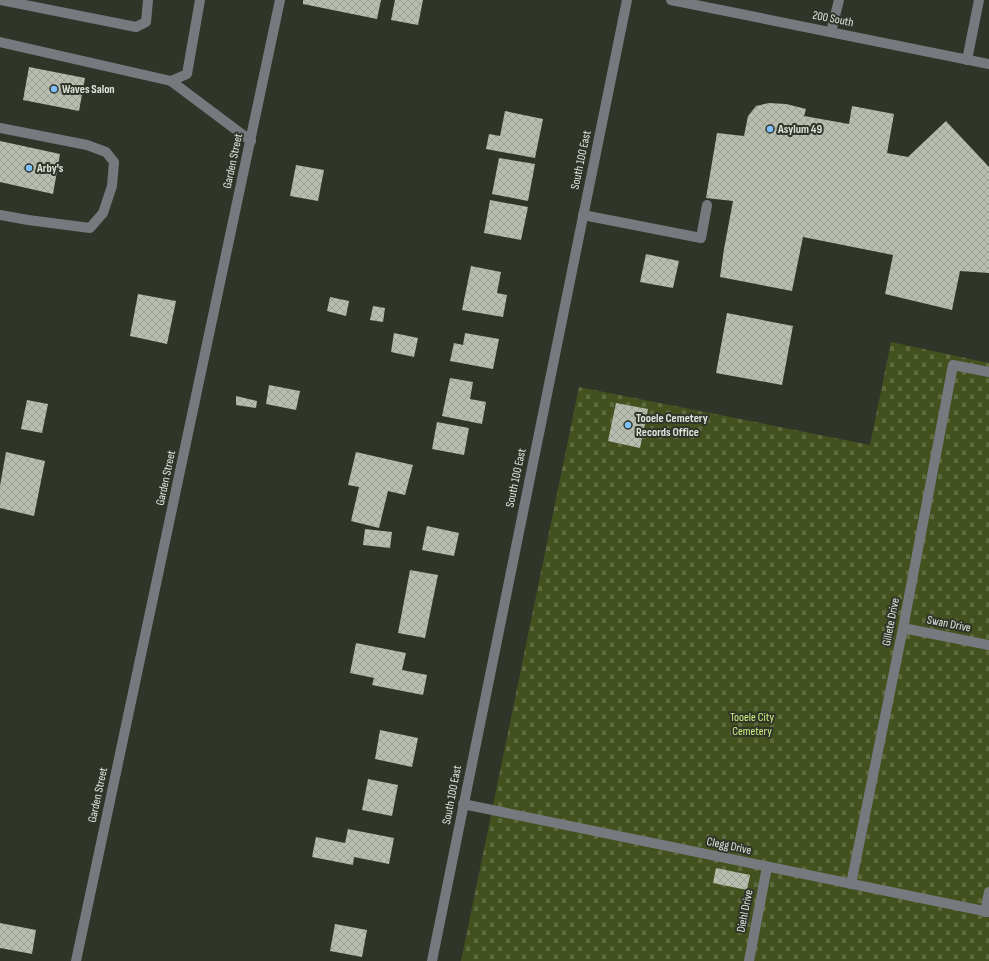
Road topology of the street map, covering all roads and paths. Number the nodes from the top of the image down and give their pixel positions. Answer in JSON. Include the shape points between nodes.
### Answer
{"nodes":[{"id":1,"x":0,"y":0,"type":"edge"},
{"id":2,"x":148,"y":0,"type":"edge"},
{"id":3,"x":200,"y":0,"type":"edge"},
{"id":4,"x":280,"y":0,"type":"edge"},
{"id":5,"x":627,"y":0,"type":"edge"},
{"id":6,"x":671,"y":0,"type":"edge"},
{"id":7,"x":839,"y":0,"type":"edge"},
{"id":8,"x":979,"y":0,"type":"edge"},
{"id":9,"x":831,"y":32,"type":"junction"},
{"id":10,"x":0,"y":42,"type":"edge"},
{"id":11,"x":967,"y":60,"type":"junction"},
{"id":12,"x":989,"y":64,"type":"edge"},
{"id":13,"x":171,"y":81,"type":"junction"},
{"id":14,"x":0,"y":128,"type":"edge"},
{"id":15,"x":250,"y":141,"type":"junction"},
{"id":16,"x":707,"y":205,"type":"dead end"},
{"id":17,"x":0,"y":215,"type":"edge"},
{"id":18,"x":583,"y":215,"type":"junction"},
{"id":19,"x":989,"y":372,"type":"edge"},
{"id":20,"x":903,"y":628,"type":"junction"},
{"id":21,"x":989,"y":645,"type":"edge"},
{"id":22,"x":463,"y":804,"type":"junction"},
{"id":23,"x":767,"y":867,"type":"junction"},
{"id":24,"x":851,"y":884,"type":"junction"},
{"id":25,"x":989,"y":892,"type":"edge"},
{"id":26,"x":987,"y":912,"type":"edge"},
{"id":27,"x":76,"y":961,"type":"edge"},
{"id":28,"x":432,"y":961,"type":"edge"},
{"id":29,"x":749,"y":961,"type":"edge"}],
"edges":[{"from":1,"to":2,"type":"street","via":[[136,27],[146,22]]},
{"from":3,"to":13,"type":"street","via":[[187,74]]},
{"from":4,"to":15,"type":"street","name":"Garden Street"},
{"from":5,"to":18,"type":"street","name":"South 100 East"},
{"from":6,"to":9,"type":"street","name":"200 South"},
{"from":7,"to":9,"type":"street"},
{"from":8,"to":11,"type":"street"},
{"from":9,"to":11,"type":"street","name":"200 South"},
{"from":10,"to":13,"type":"street"},
{"from":11,"to":12,"type":"street","name":"200 South"},
{"from":13,"to":15,"type":"street"},
{"from":14,"to":17,"type":"street","via":[[87,145],[106,152],[114,162],[112,186],[103,213],[90,228]]},
{"from":15,"to":27,"type":"street","name":"Garden Street"},
{"from":16,"to":18,"type":"street","via":[[701,238]]},
{"from":18,"to":22,"type":"street","name":"South 100 East"},
{"from":19,"to":20,"type":"street","name":"Gillete Drive","via":[[953,365]]},
{"from":20,"to":21,"type":"street","name":"Swan Drive"},
{"from":20,"to":24,"type":"street","name":"Gillete Drive"},
{"from":22,"to":23,"type":"street","name":"Clegg Drive"},
{"from":22,"to":28,"type":"street","name":"South 100 East"},
{"from":23,"to":24,"type":"street","name":"Clegg Drive"},
{"from":23,"to":29,"type":"street","name":"Diehl Drive"},
{"from":24,"to":26,"type":"street","name":"Clegg Drive"},
{"from":25,"to":26,"type":"street"}]}
